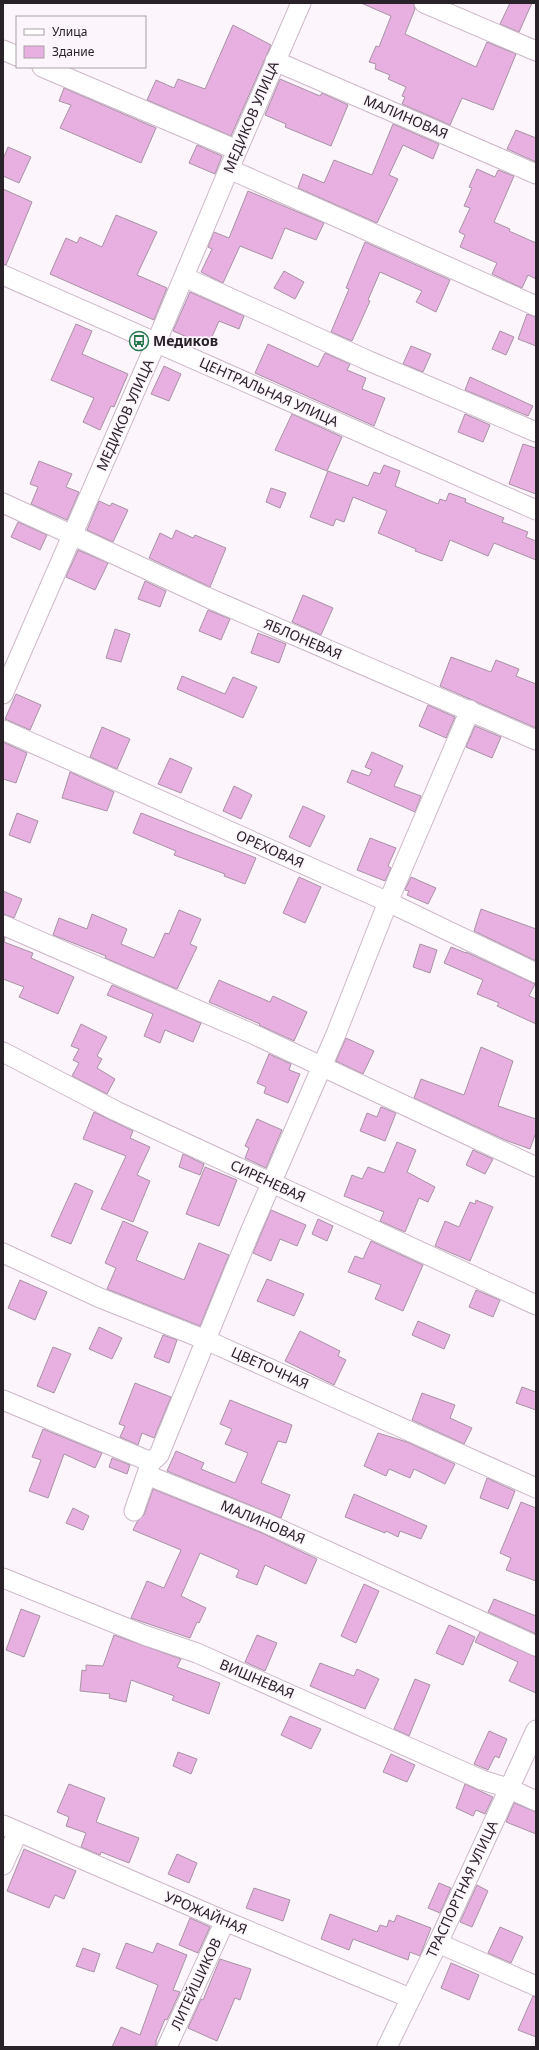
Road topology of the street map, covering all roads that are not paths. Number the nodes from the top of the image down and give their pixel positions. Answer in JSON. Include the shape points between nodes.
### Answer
{"nodes":[{"id":1,"x":301,"y":3,"type":"edge"},
{"id":2,"x":424,"y":3,"type":"edge"},
{"id":3,"x":3,"y":50,"type":"edge"},
{"id":4,"x":536,"y":51,"type":"edge"},
{"id":5,"x":16,"y":56,"type":"edge"},
{"id":6,"x":275,"y":61,"type":"junction"},
{"id":7,"x":44,"y":68,"type":"edge"},
{"id":8,"x":237,"y":150,"type":"junction"},
{"id":9,"x":229,"y":169,"type":"junction"},
{"id":10,"x":536,"y":174,"type":"edge"},
{"id":11,"x":3,"y":275,"type":"edge"},
{"id":12,"x":184,"y":277,"type":"junction"},
{"id":13,"x":536,"y":306,"type":"edge"},
{"id":14,"x":156,"y":343,"type":"junction"},
{"id":15,"x":536,"y":432,"type":"edge"},
{"id":16,"x":3,"y":503,"type":"edge"},
{"id":17,"x":536,"y":510,"type":"edge"},
{"id":18,"x":73,"y":533,"type":"junction"},
{"id":19,"x":3,"y":694,"type":"edge"},
{"id":20,"x":470,"y":710,"type":"junction"},
{"id":21,"x":3,"y":730,"type":"edge"},
{"id":22,"x":536,"y":740,"type":"edge"},
{"id":23,"x":388,"y":902,"type":"junction"},
{"id":24,"x":3,"y":925,"type":"edge"},
{"id":25,"x":536,"y":973,"type":"edge"},
{"id":26,"x":3,"y":1052,"type":"edge"},
{"id":27,"x":321,"y":1067,"type":"junction"},
{"id":28,"x":536,"y":1167,"type":"edge"},
{"id":29,"x":271,"y":1183,"type":"junction"},
{"id":30,"x":3,"y":1253,"type":"edge"},
{"id":31,"x":536,"y":1305,"type":"edge"},
{"id":32,"x":206,"y":1340,"type":"junction"},
{"id":33,"x":3,"y":1400,"type":"edge"},
{"id":34,"x":149,"y":1468,"type":"junction"},
{"id":35,"x":536,"y":1488,"type":"edge"},
{"id":36,"x":134,"y":1511,"type":"dead end"},
{"id":37,"x":3,"y":1578,"type":"edge"},
{"id":38,"x":536,"y":1646,"type":"edge"},
{"id":39,"x":536,"y":1730,"type":"edge"},
{"id":40,"x":508,"y":1788,"type":"junction"},
{"id":41,"x":536,"y":1800,"type":"edge"},
{"id":42,"x":11,"y":1828,"type":"edge"},
{"id":43,"x":3,"y":1865,"type":"edge"},
{"id":44,"x":225,"y":1921,"type":"junction"},
{"id":45,"x":438,"y":1943,"type":"junction"},
{"id":46,"x":536,"y":1986,"type":"edge"},
{"id":47,"x":410,"y":1998,"type":"junction"},
{"id":48,"x":166,"y":2047,"type":"edge"},
{"id":49,"x":387,"y":2047,"type":"edge"}],
"edges":[{"from":1,"to":6,"type":"street","name":"МЕДИКОВ УЛИЦА"},
{"from":2,"to":4,"type":"street"},
{"from":3,"to":5,"type":"street"},
{"from":6,"to":8,"type":"street","name":"МЕДИКОВ УЛИЦА"},
{"from":6,"to":10,"type":"street","name":"МАЛИНОВАЯ"},
{"from":7,"to":8,"type":"street"},
{"from":8,"to":9,"type":"street","name":"МЕДИКОВ УЛИЦА"},
{"from":9,"to":12,"type":"street","name":"МЕДИКОВ УЛИЦА"},
{"from":9,"to":13,"type":"street"},
{"from":11,"to":14,"type":"street","name":"ЦЕНТРАЛЬНАЯ УЛИЦА"},
{"from":12,"to":14,"type":"street","name":"МЕДИКОВ УЛИЦА"},
{"from":12,"to":15,"type":"street","via":[[369,362]]},
{"from":14,"to":17,"type":"street","name":"ЦЕНТРАЛЬНАЯ УЛИЦА"},
{"from":14,"to":18,"type":"street","name":"МЕДИКОВ УЛИЦА"},
{"from":16,"to":18,"type":"street","name":"ЯБЛОНЕВАЯ"},
{"from":18,"to":19,"type":"street","name":"МЕДИКОВ УЛИЦА"},
{"from":18,"to":20,"type":"street","name":"ЯБЛОНЕВАЯ","via":[[204,596]]},
{"from":20,"to":22,"type":"street","name":"ЯБЛОНЕВАЯ"},
{"from":20,"to":23,"type":"street"},
{"from":21,"to":23,"type":"street","name":"ОРЕХОВАЯ"},
{"from":23,"to":25,"type":"street","name":"ОРЕХОВАЯ"},
{"from":23,"to":27,"type":"street"},
{"from":24,"to":27,"type":"street","via":[[256,1034]]},
{"from":26,"to":29,"type":"street","name":"СИРЕНЕВАЯ","via":[[116,1111]]},
{"from":27,"to":28,"type":"street"},
{"from":27,"to":29,"type":"street"},
{"from":29,"to":31,"type":"street","name":"СИРЕНЕВАЯ"},
{"from":29,"to":32,"type":"street"},
{"from":30,"to":32,"type":"street","name":"ЦВЕТОЧНАЯ","via":[[100,1298]]},
{"from":32,"to":34,"type":"street","via":[[159,1455]]},
{"from":32,"to":35,"type":"street","name":"ЦВЕТОЧНАЯ"},
{"from":33,"to":34,"type":"street","name":"МАЛИНОВАЯ"},
{"from":34,"to":36,"type":"street"},
{"from":34,"to":38,"type":"street","name":"МАЛИНОВАЯ"},
{"from":37,"to":40,"type":"street","name":"ВИШНЕВАЯ","via":[[144,1635],[197,1653],[482,1780]]},
{"from":39,"to":40,"type":"street","name":"ТРАСПОРТНАЯ УЛИЦА"},
{"from":40,"to":41,"type":"street","name":"ВИШНЕВАЯ"},
{"from":40,"to":45,"type":"street","name":"ТРАСПОРТНАЯ УЛИЦА"},
{"from":42,"to":43,"type":"street"},
{"from":42,"to":44,"type":"street","name":"УРОЖАЙНАЯ"},
{"from":44,"to":47,"type":"street","name":"УРОЖАЙНАЯ"},
{"from":44,"to":48,"type":"street","name":"ЛИТЕЙШИКОВ"},
{"from":45,"to":46,"type":"street"},
{"from":45,"to":47,"type":"street","name":"ТРАСПОРТНАЯ УЛИЦА"},
{"from":47,"to":49,"type":"street","name":"ТРАСПОРТНАЯ УЛИЦА"}]}
